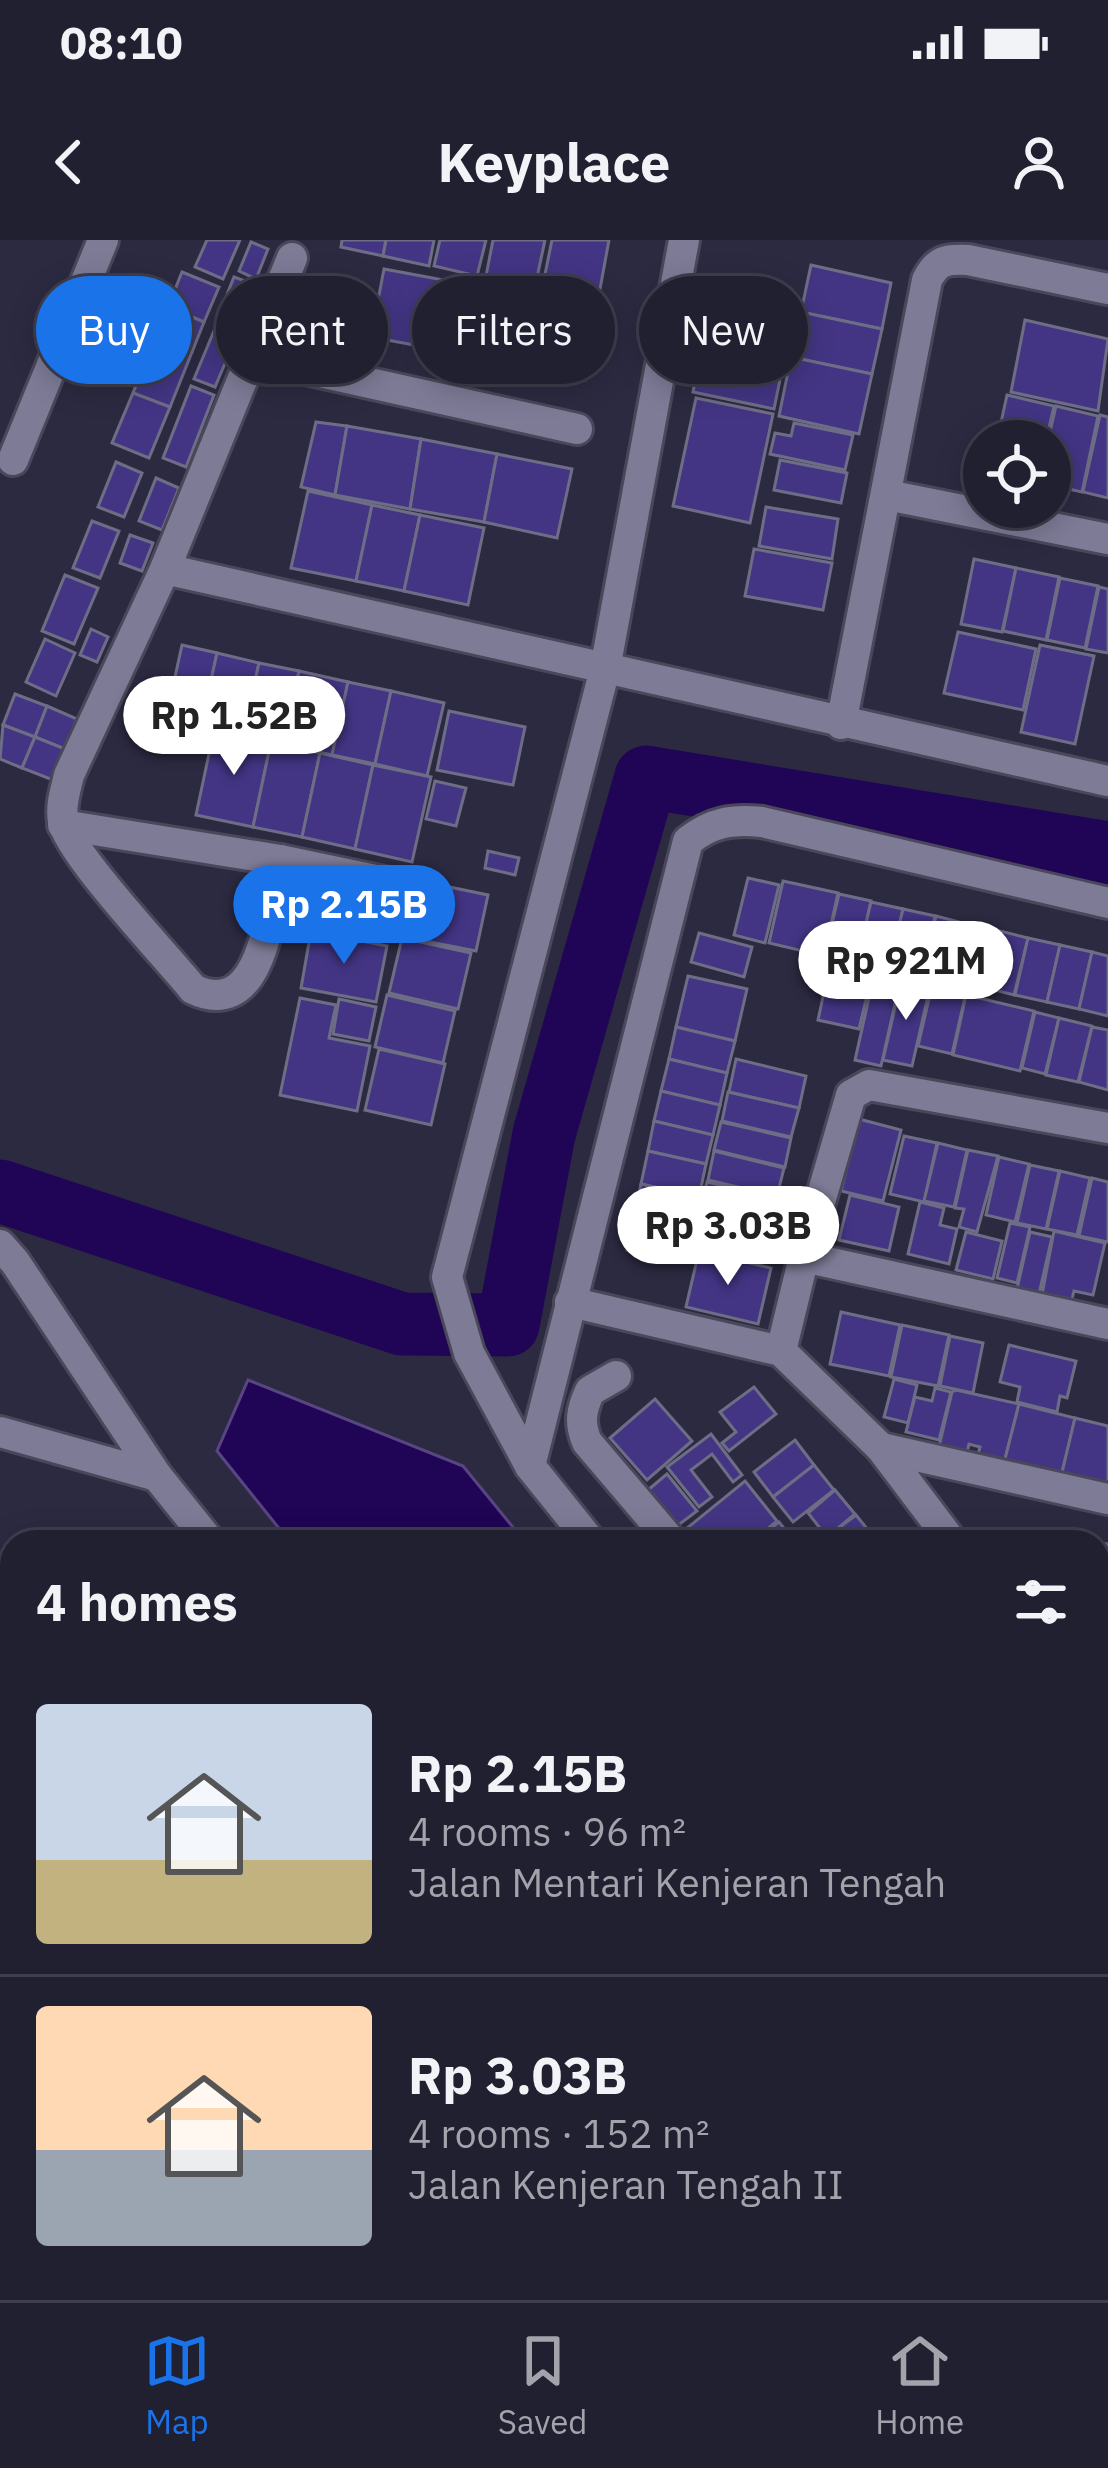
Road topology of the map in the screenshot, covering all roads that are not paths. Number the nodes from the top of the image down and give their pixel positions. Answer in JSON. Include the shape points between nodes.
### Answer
{"nodes":[{"id":1,"x":103,"y":240,"type":"edge"},
{"id":2,"x":684,"y":240,"type":"edge"},
{"id":3,"x":292,"y":258,"type":"dead end"},
{"id":4,"x":285,"y":276,"type":"edge"},
{"id":5,"x":1108,"y":289,"type":"edge"},
{"id":6,"x":241,"y":384,"type":"edge"},
{"id":7,"x":374,"y":384,"type":"edge"},
{"id":8,"x":577,"y":429,"type":"dead end"},
{"id":9,"x":13,"y":460,"type":"dead end"},
{"id":10,"x":887,"y":495,"type":"junction"},
{"id":11,"x":1108,"y":538,"type":"edge"},
{"id":12,"x":165,"y":569,"type":"junction"},
{"id":13,"x":605,"y":668,"type":"junction"},
{"id":14,"x":842,"y":724,"type":"junction"},
{"id":15,"x":1108,"y":781,"type":"edge"},
{"id":16,"x":63,"y":825,"type":"junction"},
{"id":17,"x":280,"y":860,"type":"junction"},
{"id":18,"x":399,"y":885,"type":"dead end"},
{"id":19,"x":1108,"y":903,"type":"edge"},
{"id":20,"x":1108,"y":1128,"type":"edge"},
{"id":21,"x":0,"y":1245,"type":"edge"},
{"id":22,"x":804,"y":1257,"type":"junction"},
{"id":23,"x":570,"y":1302,"type":"junction"},
{"id":24,"x":1108,"y":1324,"type":"edge"},
{"id":25,"x":781,"y":1351,"type":"junction"},
{"id":26,"x":616,"y":1376,"type":"dead end"},
{"id":27,"x":0,"y":1432,"type":"edge"},
{"id":28,"x":880,"y":1448,"type":"junction"},
{"id":29,"x":530,"y":1466,"type":"junction"},
{"id":30,"x":157,"y":1476,"type":"junction"},
{"id":31,"x":1108,"y":1499,"type":"edge"},
{"id":32,"x":200,"y":1530,"type":"edge"},
{"id":33,"x":581,"y":1530,"type":"edge"},
{"id":34,"x":662,"y":1530,"type":"edge"},
{"id":35,"x":943,"y":1530,"type":"edge"}],
"edges":[{"from":1,"to":9,"type":"street"},
{"from":2,"to":13,"type":"street"},
{"from":3,"to":4,"type":"street"},
{"from":5,"to":10,"type":"street","via":[[968,260],[934,266]]},
{"from":6,"to":12,"type":"street"},
{"from":7,"to":8,"type":"street"},
{"from":10,"to":11,"type":"street"},
{"from":10,"to":14,"type":"street"},
{"from":12,"to":13,"type":"street"},
{"from":12,"to":16,"type":"street","via":[[69,775]]},
{"from":13,"to":14,"type":"street"},
{"from":13,"to":29,"type":"street","via":[[447,1277],[469,1353]]},
{"from":14,"to":15,"type":"street"},
{"from":16,"to":17,"type":"street"},
{"from":16,"to":17,"type":"street","via":[[193,989],[213,999],[234,993],[251,975]]},
{"from":17,"to":18,"type":"street"},
{"from":19,"to":23,"type":"street","via":[[762,822],[707,825],[688,841],[680,863]]},
{"from":20,"to":22,"type":"street","via":[[869,1085],[851,1095]]},
{"from":21,"to":30,"type":"street"},
{"from":22,"to":24,"type":"street"},
{"from":22,"to":25,"type":"street"},
{"from":23,"to":25,"type":"street"},
{"from":23,"to":29,"type":"street"},
{"from":25,"to":28,"type":"street"},
{"from":26,"to":34,"type":"street","via":[[590,1391],[581,1430]]},
{"from":27,"to":30,"type":"street"},
{"from":28,"to":31,"type":"street"},
{"from":28,"to":35,"type":"street"},
{"from":29,"to":33,"type":"street"},
{"from":30,"to":32,"type":"street"}]}
